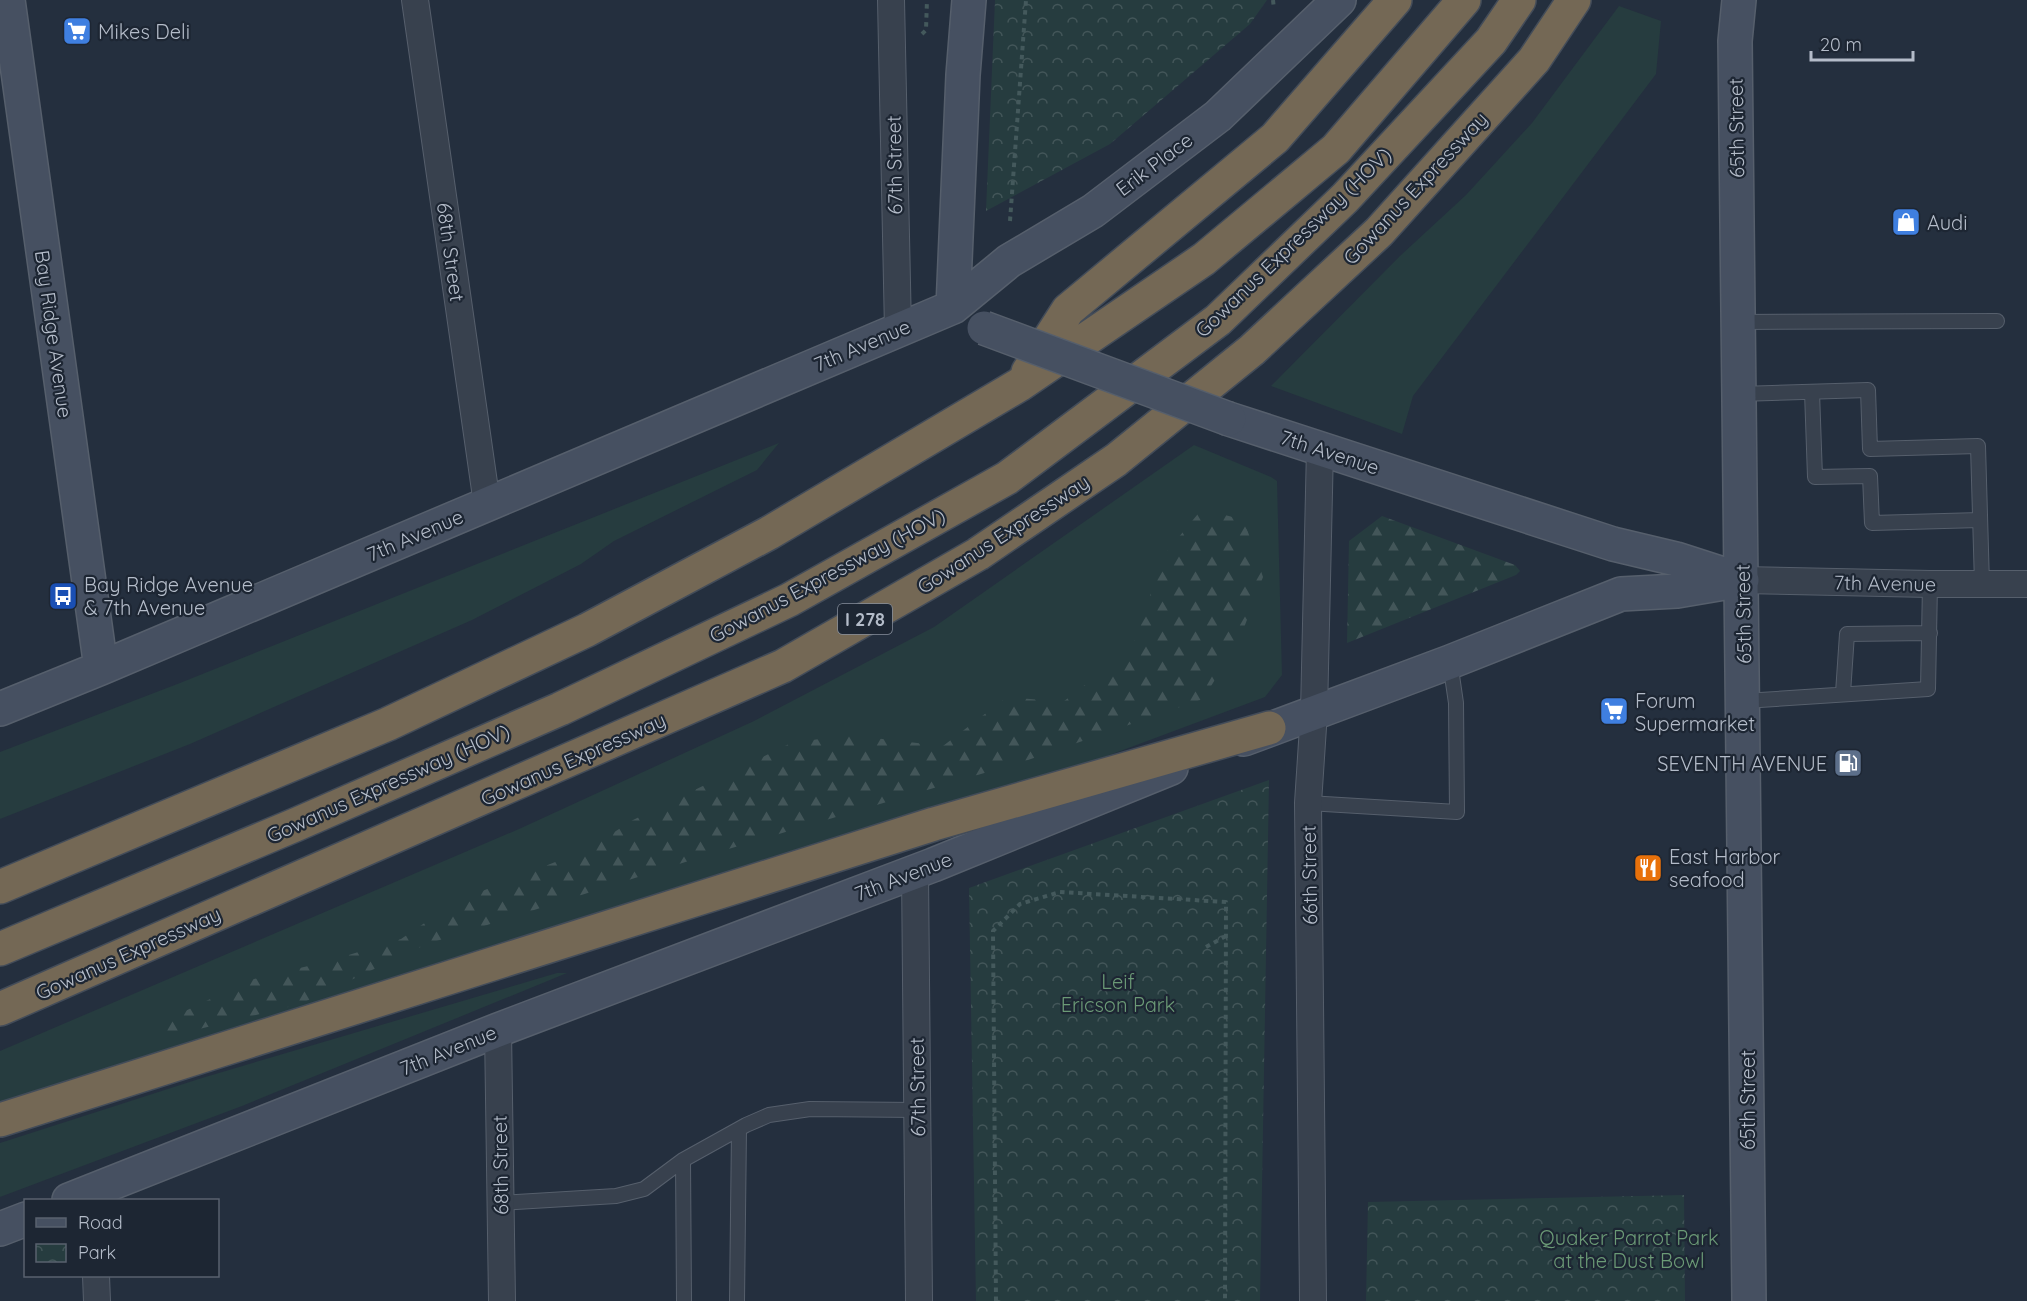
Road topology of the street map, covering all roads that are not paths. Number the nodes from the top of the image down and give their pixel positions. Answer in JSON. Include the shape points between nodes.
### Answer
{"nodes":[{"id":1,"x":8,"y":0,"type":"edge"},
{"id":2,"x":415,"y":0,"type":"edge"},
{"id":3,"x":891,"y":0,"type":"edge"},
{"id":4,"x":969,"y":0,"type":"edge"},
{"id":5,"x":1339,"y":0,"type":"edge"},
{"id":6,"x":1395,"y":0,"type":"edge"},
{"id":7,"x":1464,"y":0,"type":"edge"},
{"id":8,"x":1519,"y":0,"type":"edge"},
{"id":9,"x":1574,"y":0,"type":"edge"},
{"id":10,"x":1738,"y":0,"type":"edge"},
{"id":11,"x":953,"y":307,"type":"junction"},
{"id":12,"x":1997,"y":321,"type":"dead end"},
{"id":13,"x":1738,"y":322,"type":"junction"},
{"id":14,"x":898,"y":330,"type":"junction"},
{"id":15,"x":1019,"y":385,"type":"junction"},
{"id":16,"x":1812,"y":392,"type":"junction"},
{"id":17,"x":1740,"y":394,"type":"junction"},
{"id":18,"x":1320,"y":448,"type":"junction"},
{"id":19,"x":1870,"y":449,"type":"junction"},
{"id":20,"x":1870,"y":476,"type":"junction"},
{"id":21,"x":487,"y":504,"type":"junction"},
{"id":22,"x":1980,"y":519,"type":"junction"},
{"id":23,"x":1742,"y":580,"type":"junction"},
{"id":24,"x":1930,"y":584,"type":"junction"},
{"id":25,"x":1982,"y":584,"type":"junction"},
{"id":26,"x":2027,"y":584,"type":"edge"},
{"id":27,"x":1930,"y":633,"type":"junction"},
{"id":28,"x":1450,"y":662,"type":"junction"},
{"id":29,"x":101,"y":668,"type":"junction"},
{"id":30,"x":1843,"y":693,"type":"junction"},
{"id":31,"x":1744,"y":700,"type":"junction"},
{"id":32,"x":0,"y":709,"type":"edge"},
{"id":33,"x":1314,"y":712,"type":"junction"},
{"id":34,"x":1269,"y":728,"type":"junction"},
{"id":35,"x":1308,"y":803,"type":"junction"},
{"id":36,"x":915,"y":872,"type":"junction"},
{"id":37,"x":0,"y":887,"type":"edge"},
{"id":38,"x":0,"y":949,"type":"edge"},
{"id":39,"x":0,"y":1009,"type":"edge"},
{"id":40,"x":498,"y":1030,"type":"junction"},
{"id":41,"x":917,"y":1110,"type":"junction"},
{"id":42,"x":0,"y":1120,"type":"edge"},
{"id":43,"x":740,"y":1128,"type":"junction"},
{"id":44,"x":683,"y":1160,"type":"junction"},
{"id":45,"x":86,"y":1197,"type":"edge"},
{"id":46,"x":501,"y":1203,"type":"junction"},
{"id":47,"x":24,"y":1219,"type":"edge"},
{"id":48,"x":0,"y":1229,"type":"edge"},
{"id":49,"x":96,"y":1277,"type":"edge"},
{"id":50,"x":96,"y":1301,"type":"edge"},
{"id":51,"x":502,"y":1301,"type":"edge"},
{"id":52,"x":684,"y":1301,"type":"edge"},
{"id":53,"x":737,"y":1301,"type":"edge"},
{"id":54,"x":919,"y":1301,"type":"edge"},
{"id":55,"x":1314,"y":1301,"type":"edge"},
{"id":56,"x":1749,"y":1301,"type":"edge"}],
"edges":[{"from":1,"to":29,"type":"main road","name":"Bay Ridge Avenue"},
{"from":2,"to":21,"type":"street","name":"68th Street"},
{"from":3,"to":14,"type":"street","name":"67th Street"},
{"from":4,"to":11,"type":"main road"},
{"from":5,"to":11,"type":"main road","name":"Erik Place","via":[[1218,116],[1093,211],[1009,261]]},
{"from":6,"to":15,"type":"highway","via":[[1275,138],[1068,310]]},
{"from":7,"to":15,"type":"highway","via":[[1336,149],[1204,259]]},
{"from":8,"to":38,"type":"highway","name":"Gowanus Expressway (HOV)","number":"I 278","via":[[1491,41],[1361,181],[1218,320],[1007,478],[789,600],[571,704]]},
{"from":9,"to":39,"type":"highway","name":"Gowanus Expressway","number":"I 278","via":[[1534,60],[1379,232],[1252,350],[1116,460],[978,554],[783,666]]},
{"from":10,"to":13,"type":"main road","name":"65th Street"},
{"from":11,"to":14,"type":"main road","name":"7th Avenue"},
{"from":11,"to":18,"type":"main road","name":"7th Avenue","bridge":true,"via":[[984,328],[1229,419]]},
{"from":12,"to":13,"type":"lane"},
{"from":13,"to":17,"type":"main road","name":"65th Street"},
{"from":14,"to":21,"type":"main road","name":"7th Avenue"},
{"from":15,"to":37,"type":"highway","via":[[769,533],[588,630],[388,724]]},
{"from":16,"to":17,"type":"lane"},
{"from":16,"to":19,"type":"lane","via":[[1868,390]]},
{"from":16,"to":20,"type":"lane","via":[[1815,477]]},
{"from":17,"to":23,"type":"main road","name":"65th Street"},
{"from":18,"to":23,"type":"main road","name":"7th Avenue","via":[[1613,544]]},
{"from":18,"to":33,"type":"street","name":"66th Street"},
{"from":19,"to":20,"type":"lane"},
{"from":19,"to":22,"type":"lane","via":[[1978,446]]},
{"from":20,"to":22,"type":"lane","via":[[1872,523]]},
{"from":21,"to":29,"type":"main road","name":"7th Avenue"},
{"from":22,"to":25,"type":"lane"},
{"from":23,"to":24,"type":"street","name":"7th Avenue"},
{"from":23,"to":28,"type":"main road","name":"7th Avenue","via":[[1677,591],[1621,594]]},
{"from":23,"to":31,"type":"main road","name":"65th Street"},
{"from":24,"to":25,"type":"street","name":"7th Avenue"},
{"from":24,"to":27,"type":"lane"},
{"from":25,"to":26,"type":"street","name":"7th Avenue"},
{"from":27,"to":30,"type":"lane","via":[[1928,688]]},
{"from":27,"to":30,"type":"lane","via":[[1847,634]]},
{"from":28,"to":33,"type":"main road","name":"7th Avenue"},
{"from":28,"to":35,"type":"lane","via":[[1455,703],[1457,812]]},
{"from":29,"to":32,"type":"main road","name":"7th Avenue"},
{"from":30,"to":31,"type":"lane"},
{"from":31,"to":56,"type":"main road","name":"65th Street"},
{"from":33,"to":34,"type":"main road","name":"7th Avenue"},
{"from":33,"to":35,"type":"street","name":"66th Street"},
{"from":34,"to":36,"type":"main road","name":"7th Avenue"},
{"from":34,"to":42,"type":"highway","via":[[934,824]]},
{"from":35,"to":55,"type":"street","name":"66th Street"},
{"from":36,"to":40,"type":"main road","name":"7th Avenue"},
{"from":36,"to":41,"type":"street","name":"67th Street"},
{"from":40,"to":45,"type":"main road","name":"7th Avenue"},
{"from":40,"to":46,"type":"street","name":"68th Street"},
{"from":41,"to":43,"type":"lane","via":[[810,1108],[770,1115]]},
{"from":41,"to":54,"type":"street","name":"67th Street"},
{"from":43,"to":44,"type":"lane"},
{"from":43,"to":53,"type":"lane"},
{"from":44,"to":46,"type":"lane","via":[[644,1189],[616,1196]]},
{"from":44,"to":52,"type":"lane"},
{"from":46,"to":51,"type":"street","name":"68th Street"},
{"from":47,"to":48,"type":"main road"},
{"from":49,"to":50,"type":"street"}]}
